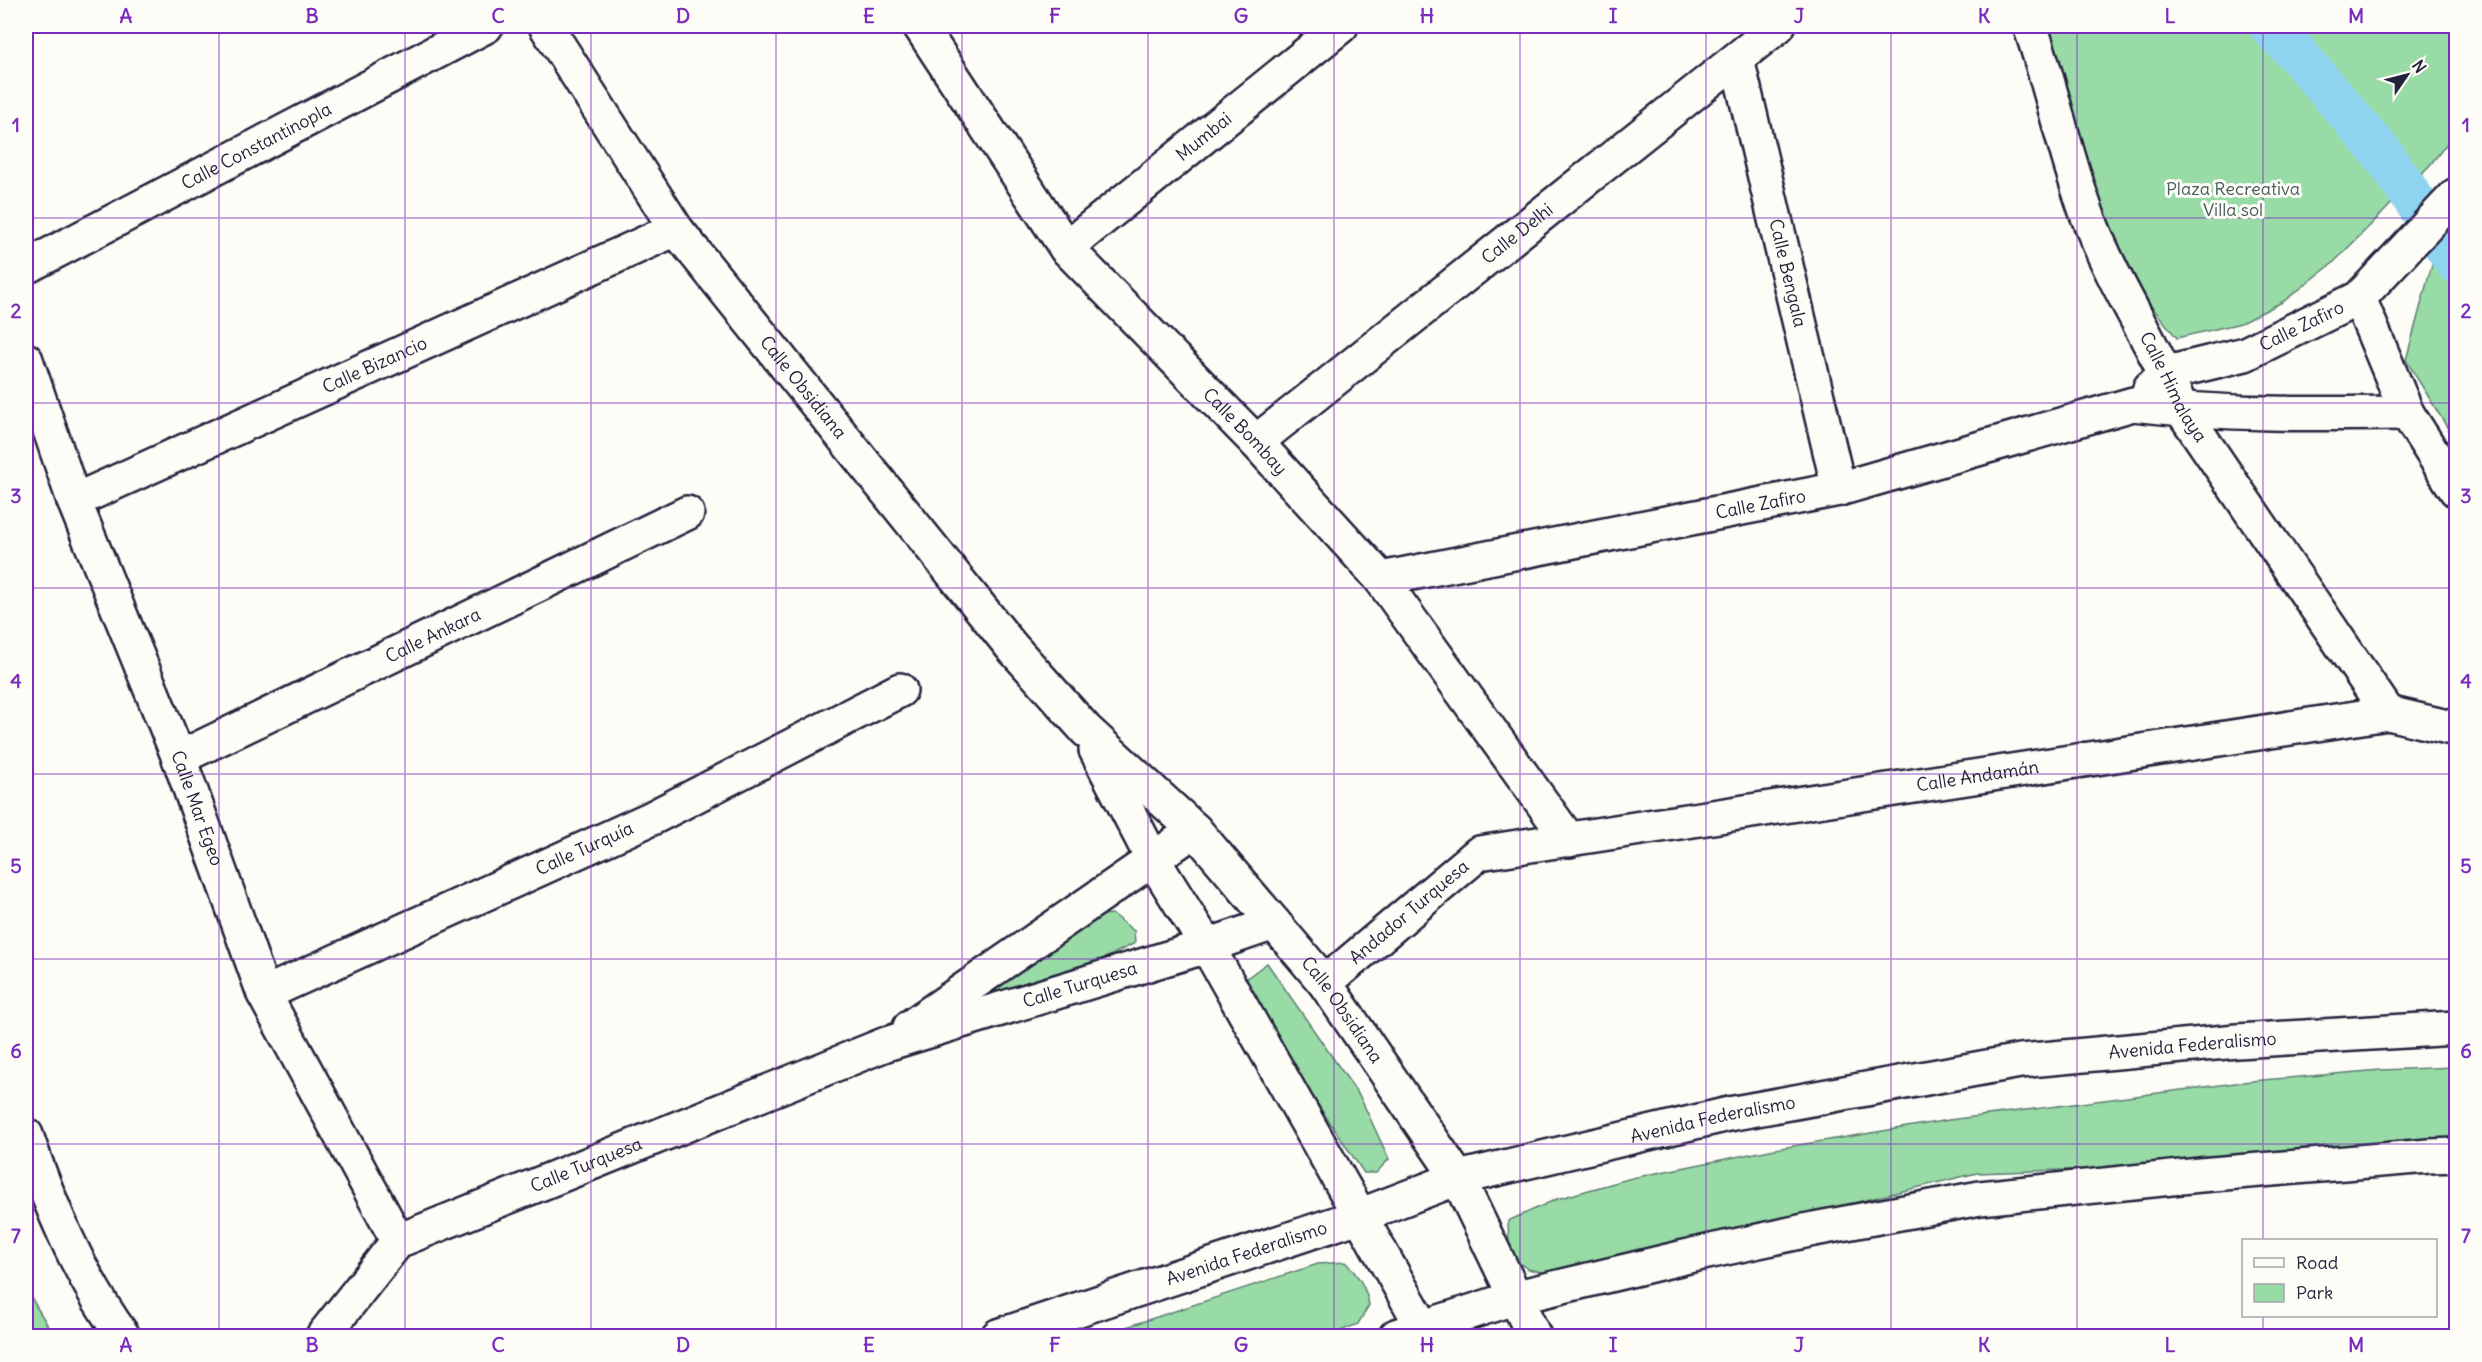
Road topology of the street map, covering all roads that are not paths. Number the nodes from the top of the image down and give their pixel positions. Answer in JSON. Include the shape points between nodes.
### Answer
{"nodes":[{"id":1,"x":486,"y":26,"type":"edge"},
{"id":2,"x":546,"y":26,"type":"edge"},
{"id":3,"x":920,"y":26,"type":"edge"},
{"id":4,"x":1341,"y":26,"type":"edge"},
{"id":5,"x":1778,"y":26,"type":"edge"},
{"id":6,"x":2030,"y":26,"type":"edge"},
{"id":7,"x":1737,"y":59,"type":"junction"},
{"id":8,"x":2457,"y":195,"type":"edge"},
{"id":9,"x":676,"y":229,"type":"junction"},
{"id":10,"x":1066,"y":248,"type":"junction"},
{"id":11,"x":26,"y":267,"type":"edge"},
{"id":12,"x":2359,"y":298,"type":"junction"},
{"id":13,"x":26,"y":360,"type":"edge"},
{"id":14,"x":2167,"y":373,"type":"junction"},
{"id":15,"x":2133,"y":404,"type":"junction"},
{"id":16,"x":2182,"y":410,"type":"junction"},
{"id":17,"x":2407,"y":413,"type":"junction"},
{"id":18,"x":1256,"y":442,"type":"junction"},
{"id":19,"x":1839,"y":489,"type":"junction"},
{"id":20,"x":2457,"y":489,"type":"edge"},
{"id":21,"x":74,"y":501,"type":"junction"},
{"id":22,"x":687,"y":513,"type":"dead end"},
{"id":23,"x":1381,"y":579,"type":"junction"},
{"id":24,"x":900,"y":690,"type":"dead end"},
{"id":25,"x":2388,"y":714,"type":"junction"},
{"id":26,"x":2457,"y":729,"type":"edge"},
{"id":27,"x":1086,"y":730,"type":"junction"},
{"id":28,"x":179,"y":758,"type":"junction"},
{"id":29,"x":1195,"y":830,"type":"junction"},
{"id":30,"x":1569,"y":840,"type":"junction"},
{"id":31,"x":1152,"y":858,"type":"junction"},
{"id":32,"x":1274,"y":924,"type":"junction"},
{"id":33,"x":1207,"y":946,"type":"junction"},
{"id":34,"x":1325,"y":983,"type":"junction"},
{"id":35,"x":264,"y":994,"type":"junction"},
{"id":36,"x":2457,"y":1028,"type":"edge"},
{"id":37,"x":886,"y":1044,"type":"junction"},
{"id":38,"x":26,"y":1135,"type":"edge"},
{"id":39,"x":2457,"y":1155,"type":"edge"},
{"id":40,"x":1458,"y":1178,"type":"junction"},
{"id":41,"x":1359,"y":1216,"type":"junction"},
{"id":42,"x":399,"y":1241,"type":"junction"},
{"id":43,"x":1517,"y":1297,"type":"junction"},
{"id":44,"x":1416,"y":1334,"type":"edge"},
{"id":45,"x":123,"y":1336,"type":"edge"},
{"id":46,"x":323,"y":1336,"type":"edge"},
{"id":47,"x":998,"y":1336,"type":"edge"},
{"id":48,"x":1534,"y":1336,"type":"edge"}],
"edges":[{"from":1,"to":11,"type":"street","name":"Calle Constantinopla"},
{"from":2,"to":9,"type":"street","name":"Calle Obsidiana"},
{"from":3,"to":10,"type":"street","name":"Calle Bombay"},
{"from":4,"to":10,"type":"street","name":"Mumbai"},
{"from":5,"to":7,"type":"street","name":"Calle Delhi"},
{"from":6,"to":14,"type":"street","name":"Calle Himalaya","via":[[2090,222],[2134,317]]},
{"from":7,"to":18,"type":"street","name":"Calle Delhi"},
{"from":7,"to":19,"type":"street","name":"Calle Bengala"},
{"from":8,"to":12,"type":"street"},
{"from":9,"to":21,"type":"street","name":"Calle Bizancio"},
{"from":9,"to":27,"type":"street","name":"Calle Obsidiana","via":[[1011,646]]},
{"from":10,"to":18,"type":"street","name":"Calle Bombay"},
{"from":12,"to":14,"type":"street","name":"Calle Zafiro","via":[[2245,354]]},
{"from":12,"to":17,"type":"street","name":"Calle Zafiro"},
{"from":13,"to":21,"type":"street","name":"Calle Mar Egeo"},
{"from":14,"to":15,"type":"street","name":"Calle Zafiro"},
{"from":14,"to":16,"type":"street","name":"Calle Himalaya"},
{"from":15,"to":16,"type":"street","name":"Calle Zafiro"},
{"from":15,"to":19,"type":"street","name":"Calle Zafiro"},
{"from":16,"to":17,"type":"street","name":"Calle Zafiro"},
{"from":16,"to":25,"type":"street","name":"Calle Himalaya"},
{"from":17,"to":20,"type":"street","name":"Calle Zafiro"},
{"from":18,"to":23,"type":"street","name":"Calle Bombay"},
{"from":19,"to":23,"type":"street","name":"Calle Zafiro"},
{"from":21,"to":28,"type":"street","name":"Calle Mar Egeo"},
{"from":22,"to":28,"type":"street","name":"Calle Ankara"},
{"from":23,"to":30,"type":"street","name":"Calle Bombay"},
{"from":24,"to":35,"type":"street","name":"Calle Turquía","via":[[652,818]]},
{"from":25,"to":26,"type":"street"},
{"from":25,"to":30,"type":"street","name":"Calle Andamán"},
{"from":27,"to":29,"type":"street","name":"Calle Obsidiana"},
{"from":27,"to":31,"type":"street","name":"Calle Obsidiana"},
{"from":28,"to":35,"type":"street","name":"Calle Mar Egeo"},
{"from":29,"to":31,"type":"street","name":"Calle Turquesa"},
{"from":29,"to":32,"type":"street","name":"Calle Obsidiana"},
{"from":30,"to":34,"type":"street","name":"Andador Turquesa","via":[[1479,854]]},
{"from":31,"to":33,"type":"street","name":"Calle Obsidiana"},
{"from":31,"to":37,"type":"street","name":"Calle Turquesa"},
{"from":32,"to":33,"type":"street","name":"Calle Turquesa"},
{"from":32,"to":34,"type":"street","name":"Calle Obsidiana"},
{"from":33,"to":37,"type":"street","name":"Calle Turquesa"},
{"from":33,"to":41,"type":"street","name":"Calle Obsidiana"},
{"from":34,"to":40,"type":"street","name":"Calle Obsidiana"},
{"from":35,"to":42,"type":"street","name":"Calle Mar Egeo"},
{"from":36,"to":40,"type":"street","name":"Avenida Federalismo","via":[[2237,1041],[2020,1061],[1729,1114]]},
{"from":37,"to":42,"type":"street","name":"Calle Turquesa"},
{"from":38,"to":45,"type":"street","via":[[50,1205]]},
{"from":39,"to":43,"type":"street","via":[[1980,1197],[1814,1229]]},
{"from":40,"to":41,"type":"street","name":"Avenida Federalismo"},
{"from":40,"to":43,"type":"street","name":"Calle Obsidiana"},
{"from":41,"to":44,"type":"street","name":"Calle Obsidiana"},
{"from":41,"to":47,"type":"street","name":"Avenida Federalismo"},
{"from":42,"to":46,"type":"street","name":"Calle Turquesa"},
{"from":43,"to":44,"type":"street"},
{"from":43,"to":48,"type":"street","name":"Calle Obsidiana"}]}
